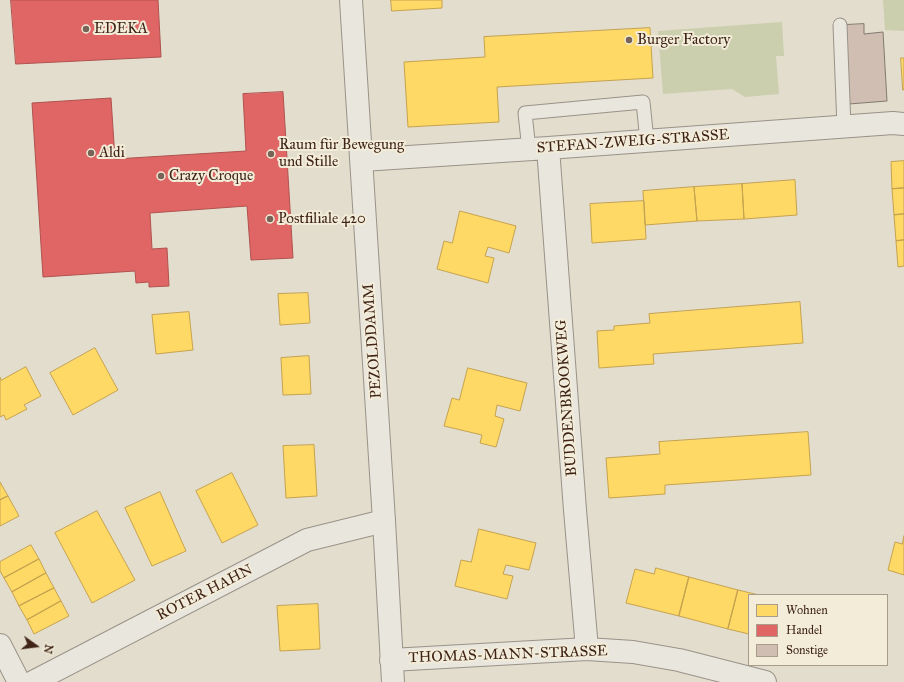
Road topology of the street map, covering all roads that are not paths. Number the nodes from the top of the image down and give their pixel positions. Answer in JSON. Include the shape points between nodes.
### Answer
{"nodes":[{"id":1,"x":351,"y":0,"type":"edge"},
{"id":2,"x":840,"y":25,"type":"dead end"},
{"id":3,"x":904,"y":124,"type":"edge"},
{"id":4,"x":844,"y":127,"type":"junction"},
{"id":5,"x":647,"y":141,"type":"junction"},
{"id":6,"x":538,"y":149,"type":"junction"},
{"id":7,"x":362,"y":160,"type":"junction"},
{"id":8,"x":384,"y":521,"type":"junction"},
{"id":9,"x":0,"y":645,"type":"edge"},
{"id":10,"x":587,"y":649,"type":"junction"},
{"id":11,"x":391,"y":660,"type":"junction"},
{"id":12,"x":19,"y":682,"type":"edge"},
{"id":13,"x":33,"y":682,"type":"edge"},
{"id":14,"x":393,"y":682,"type":"edge"},
{"id":15,"x":765,"y":682,"type":"edge"}],
"edges":[{"from":1,"to":7,"type":"street","name":"PEZOLDDAMM"},
{"from":2,"to":4,"type":"lane"},
{"from":3,"to":4,"type":"street","name":"STEFAN-ZWEIG-STRASSE"},
{"from":4,"to":5,"type":"street","name":"STEFAN-ZWEIG-STRASSE"},
{"from":5,"to":6,"type":"street","name":"STEFAN-ZWEIG-STRASSE"},
{"from":5,"to":6,"type":"lane","via":[[643,102],[525,114]]},
{"from":6,"to":7,"type":"street","name":"STEFAN-ZWEIG-STRASSE"},
{"from":6,"to":10,"type":"street","name":"BUDDENBROOKWEG","via":[[575,502]]},
{"from":7,"to":8,"type":"street","name":"PEZOLDDAMM"},
{"from":8,"to":11,"type":"street","name":"PEZOLDDAMM"},
{"from":8,"to":13,"type":"street","name":"ROTER HAHN","via":[[307,540]]},
{"from":9,"to":12,"type":"street"},
{"from":10,"to":11,"type":"street","name":"THOMAS-MANN-STRASSE"},
{"from":10,"to":15,"type":"street","name":"THOMAS-MANN-STRASSE","via":[[633,652],[679,660]]},
{"from":11,"to":14,"type":"street","name":"PEZOLDDAMM"}]}
